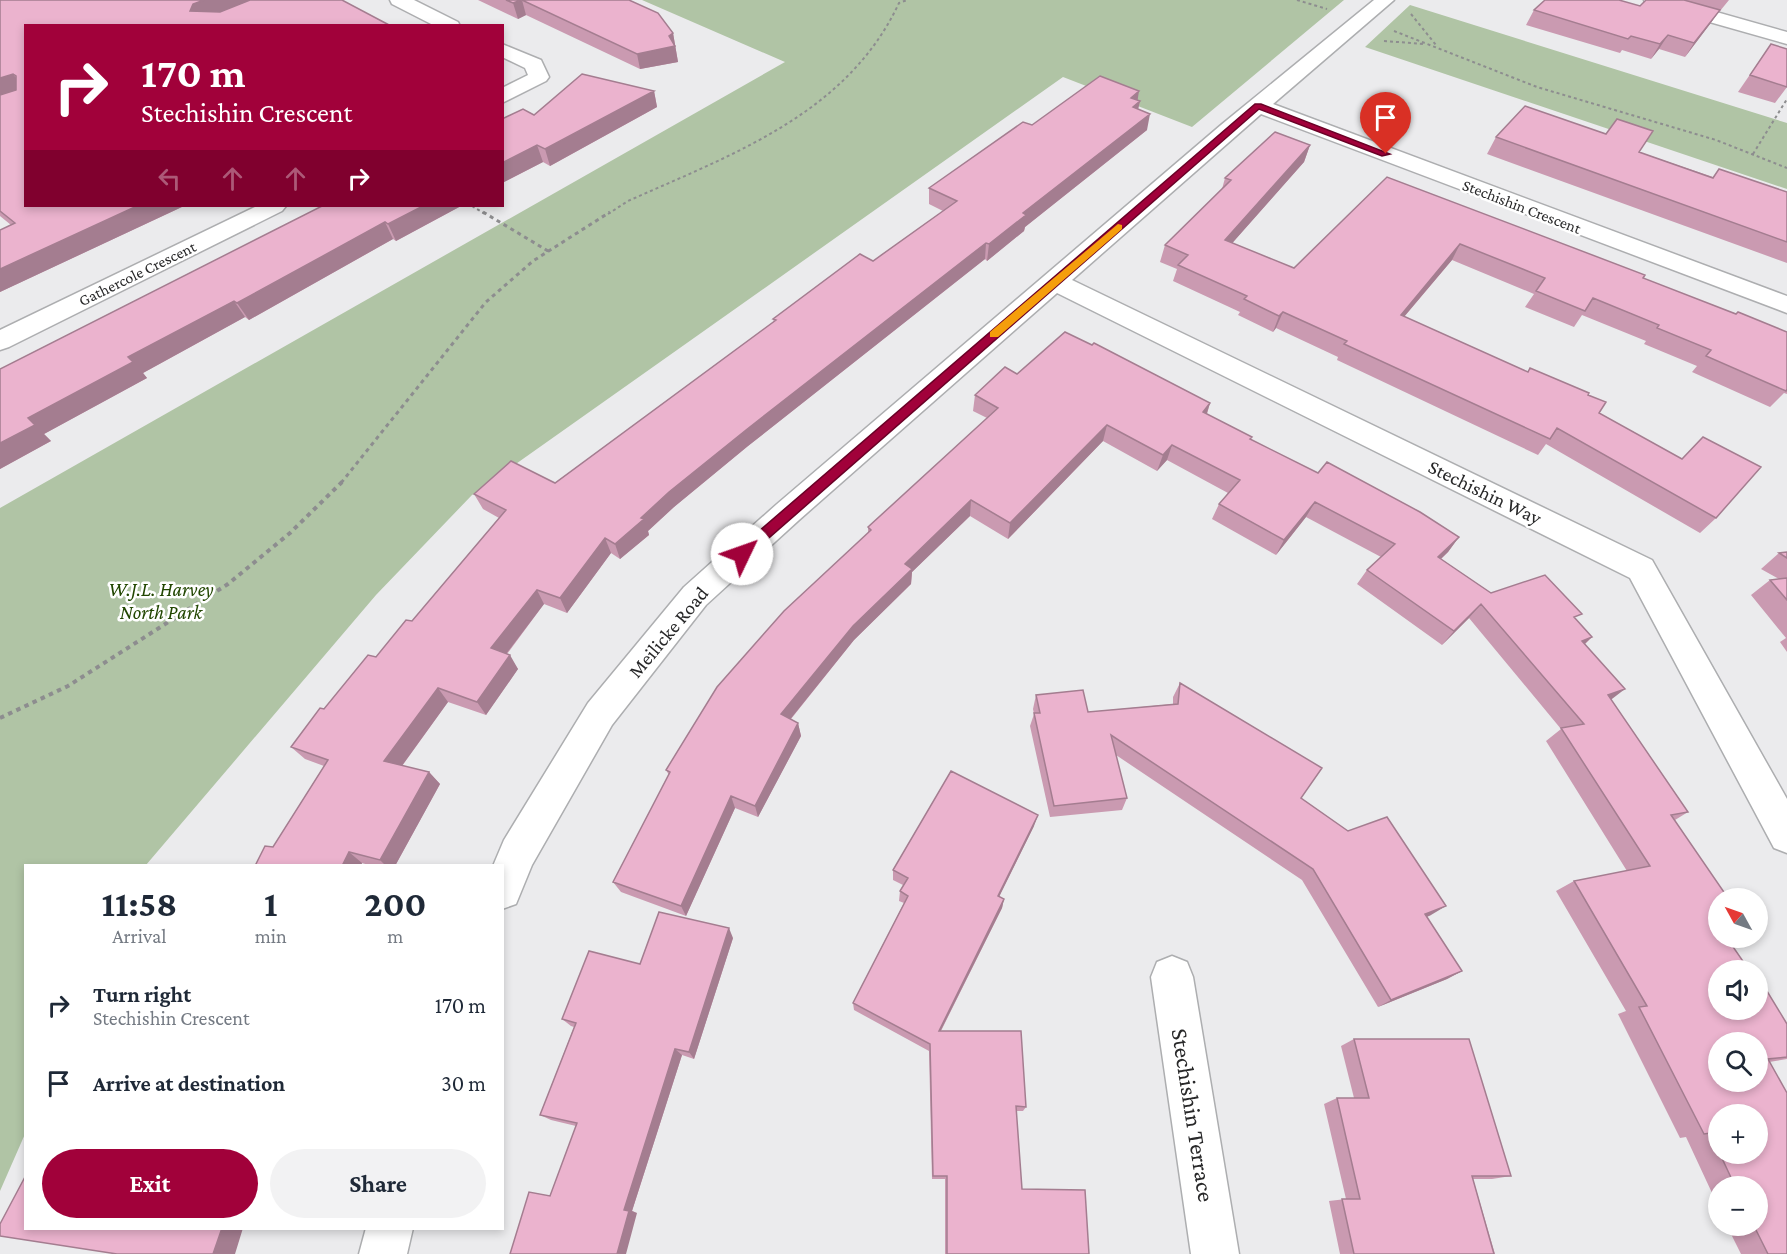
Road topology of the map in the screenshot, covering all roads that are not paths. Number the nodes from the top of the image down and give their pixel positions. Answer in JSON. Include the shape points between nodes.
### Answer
{"nodes":[{"id":1,"x":399,"y":0,"type":"edge"},
{"id":2,"x":1653,"y":0,"type":"edge"},
{"id":3,"x":1396,"y":4,"type":"edge"},
{"id":4,"x":447,"y":24,"type":"edge"},
{"id":5,"x":1784,"y":32,"type":"edge"},
{"id":6,"x":504,"y":51,"type":"edge"},
{"id":7,"x":504,"y":96,"type":"edge"},
{"id":8,"x":1258,"y":106,"type":"junction"},
{"id":9,"x":272,"y":207,"type":"edge"},
{"id":10,"x":1056,"y":282,"type":"junction"},
{"id":11,"x":1787,"y":306,"type":"edge"},
{"id":12,"x":0,"y":341,"type":"edge"},
{"id":13,"x":1787,"y":835,"type":"edge"},
{"id":14,"x":504,"y":885,"type":"edge"},
{"id":15,"x":1172,"y":977,"type":"dead end"},
{"id":16,"x":389,"y":1230,"type":"edge"},
{"id":17,"x":383,"y":1254,"type":"edge"},
{"id":18,"x":1215,"y":1254,"type":"edge"}],
"edges":[{"from":1,"to":4,"type":"street"},
{"from":2,"to":5,"type":"street"},
{"from":3,"to":8,"type":"street","name":"Meilicke Road","via":[[1372,30]]},
{"from":6,"to":7,"type":"street","via":[[534,64],[539,77]]},
{"from":8,"to":10,"type":"street","name":"Meilicke Road"},
{"from":8,"to":11,"type":"street","name":"Stechishin Crescent"},
{"from":9,"to":12,"type":"street","name":"Gathercole Crescent"},
{"from":10,"to":13,"type":"street","name":"Stechishin Way","via":[[1641,569]]},
{"from":10,"to":14,"type":"street","name":"Meilicke Road","via":[[695,596],[600,714],[518,853]]},
{"from":15,"to":18,"type":"street","name":"Stechishin Terrace"},
{"from":16,"to":17,"type":"street"}]}
